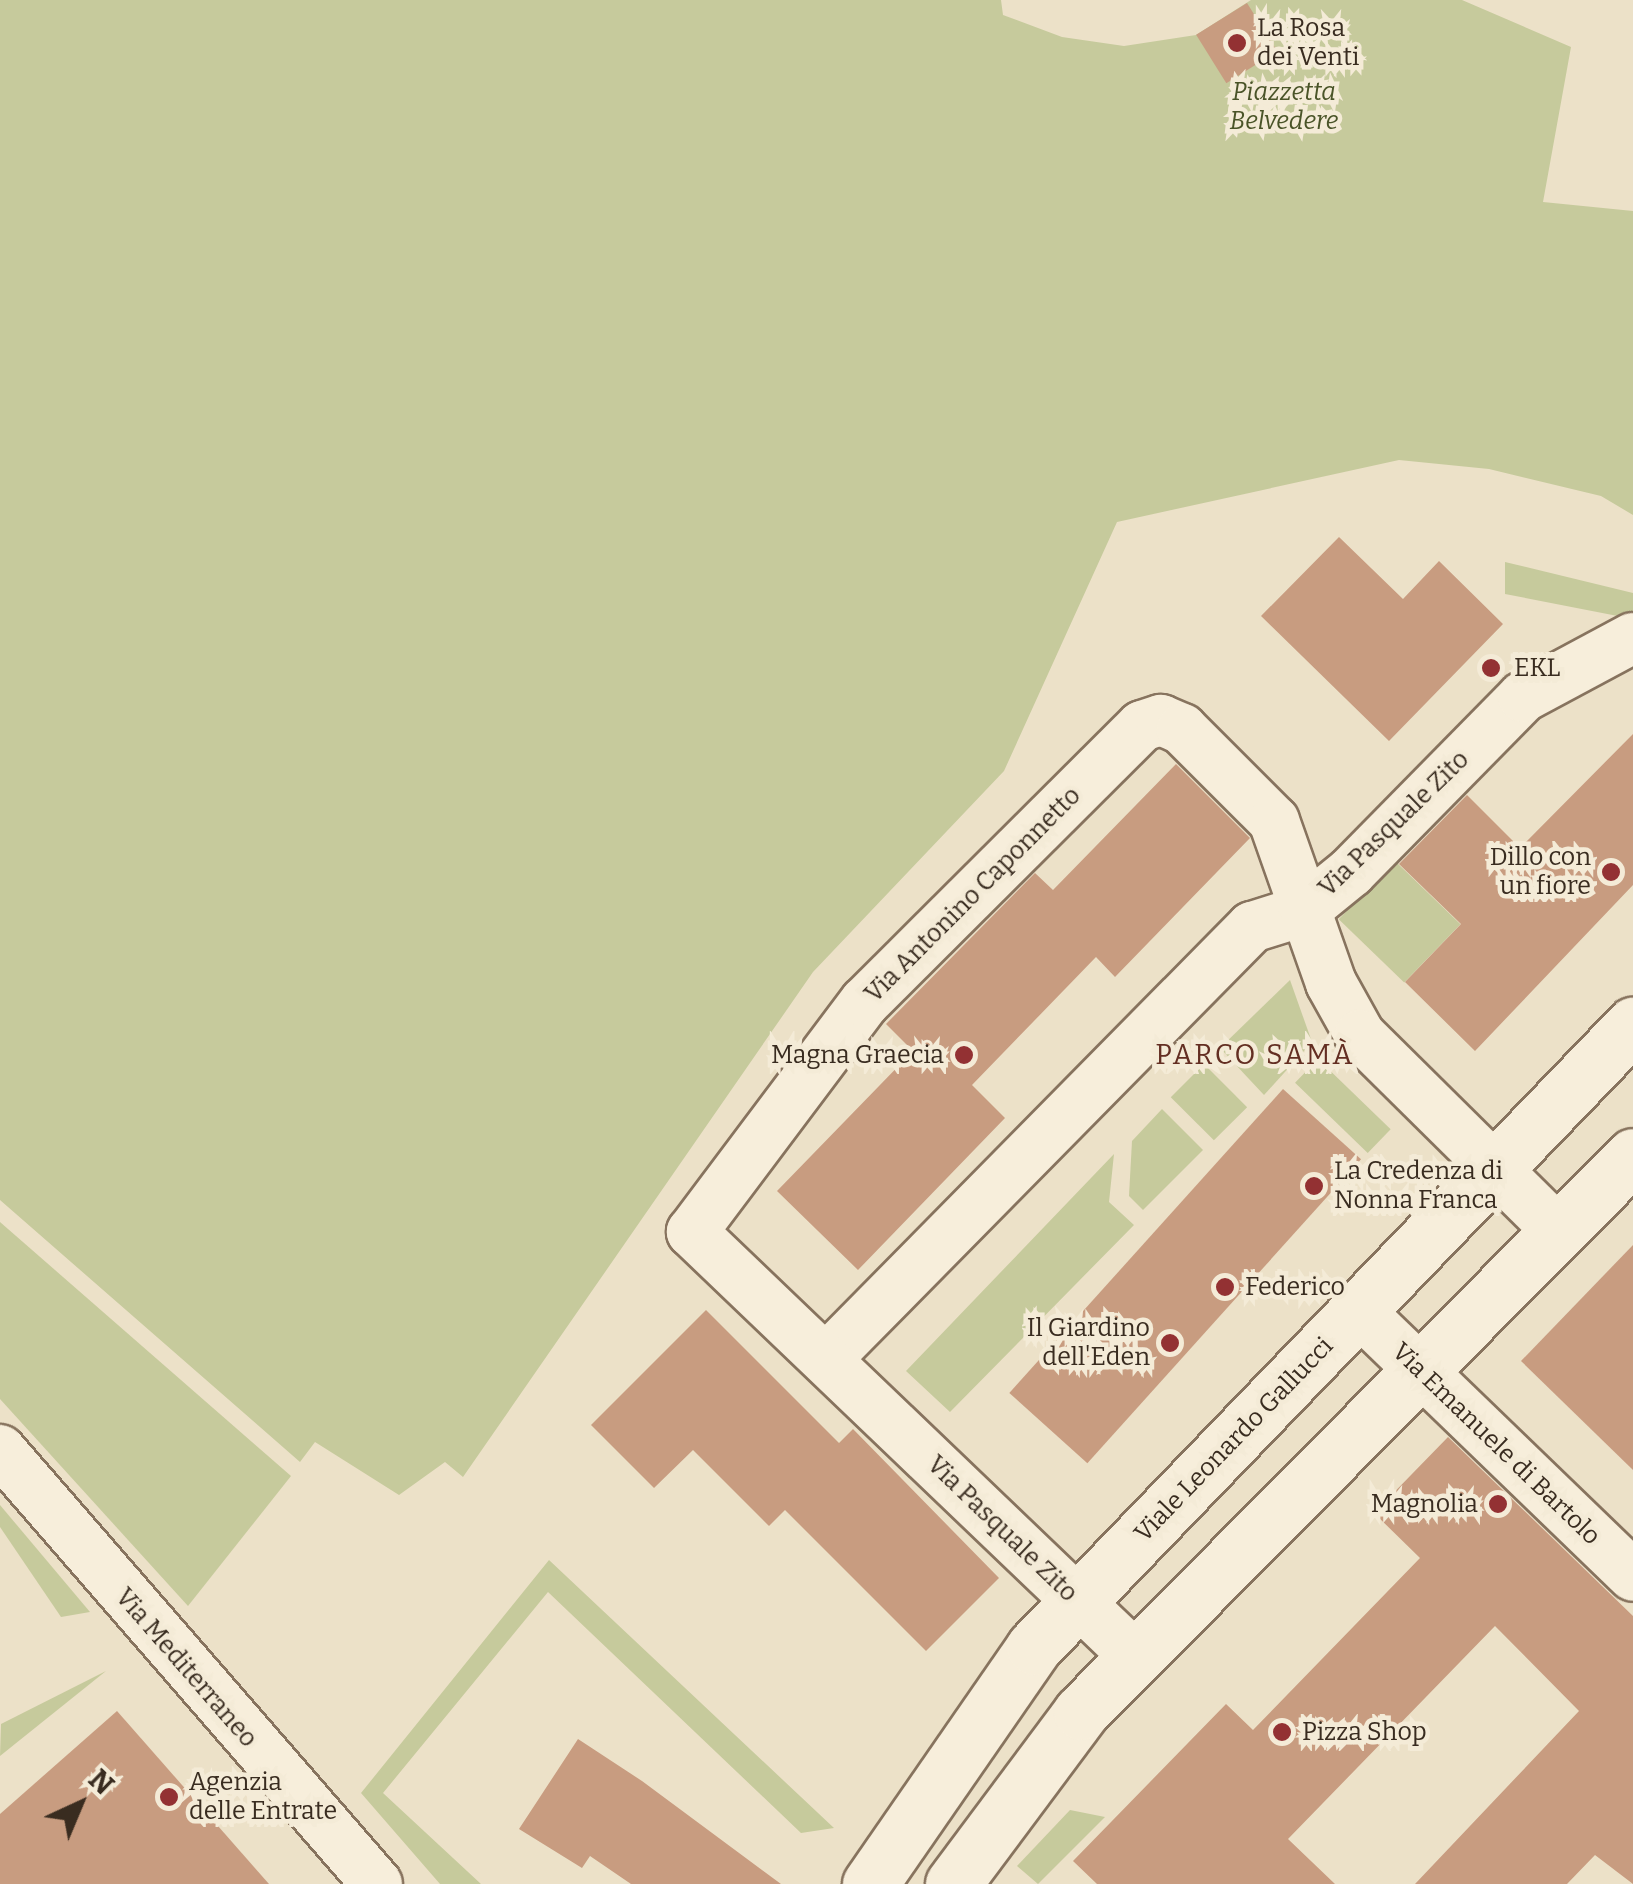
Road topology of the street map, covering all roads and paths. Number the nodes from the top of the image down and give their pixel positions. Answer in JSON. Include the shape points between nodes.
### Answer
{"nodes":[{"id":1,"x":1633,"y":638,"type":"edge"},
{"id":2,"x":1303,"y":911,"type":"junction"},
{"id":3,"x":1633,"y":1025,"type":"edge"},
{"id":4,"x":1633,"y":1156,"type":"edge"},
{"id":5,"x":1493,"y":1172,"type":"junction"},
{"id":6,"x":1558,"y":1230,"type":"junction"},
{"id":7,"x":692,"y":1232,"type":"joint"},
{"id":8,"x":1359,"y":1311,"type":"junction"},
{"id":9,"x":826,"y":1360,"type":"junction"},
{"id":10,"x":1418,"y":1370,"type":"junction"},
{"id":11,"x":0,"y":1450,"type":"edge"},
{"id":12,"x":1633,"y":1576,"type":"edge"},
{"id":13,"x":1078,"y":1602,"type":"junction"},
{"id":14,"x":1136,"y":1657,"type":"junction"},
{"id":15,"x":376,"y":1884,"type":"edge"},
{"id":16,"x":870,"y":1884,"type":"edge"},
{"id":17,"x":953,"y":1884,"type":"edge"}],
"edges":[{"from":1,"to":2,"type":"street","name":"Via Pasquale Zito","via":[[1522,698]]},
{"from":2,"to":5,"type":"street","via":[[1360,1035]]},
{"from":2,"to":7,"type":"street","name":"Via Antonino Caponnetto","via":[[1274,821],[1182,728],[1162,720],[1142,726],[864,1002]]},
{"from":2,"to":9,"type":"street","name":"Via Pasquale Zito","via":[[1252,926]]},
{"from":3,"to":5,"type":"street","name":"Viale Leonardo Gallucci"},
{"from":4,"to":6,"type":"street"},
{"from":5,"to":6,"type":"street"},
{"from":5,"to":8,"type":"street","name":"Viale Leonardo Gallucci"},
{"from":6,"to":10,"type":"street"},
{"from":7,"to":9,"type":"street","name":"Via Pasquale Zito"},
{"from":8,"to":10,"type":"street","name":"Via Emanuele di Bartolo"},
{"from":8,"to":13,"type":"street","name":"Viale Leonardo Gallucci"},
{"from":9,"to":13,"type":"street","name":"Via Pasquale Zito"},
{"from":10,"to":12,"type":"street","name":"Via Emanuele di Bartolo"},
{"from":10,"to":14,"type":"street"},
{"from":11,"to":15,"type":"street","name":"Via Mediterraneo"},
{"from":13,"to":14,"type":"street","name":"Via Pasquale Zito"},
{"from":13,"to":16,"type":"street","name":"Viale Leonardo Gallucci","via":[[1034,1647]]},
{"from":14,"to":17,"type":"street","via":[[1081,1712]]}]}
